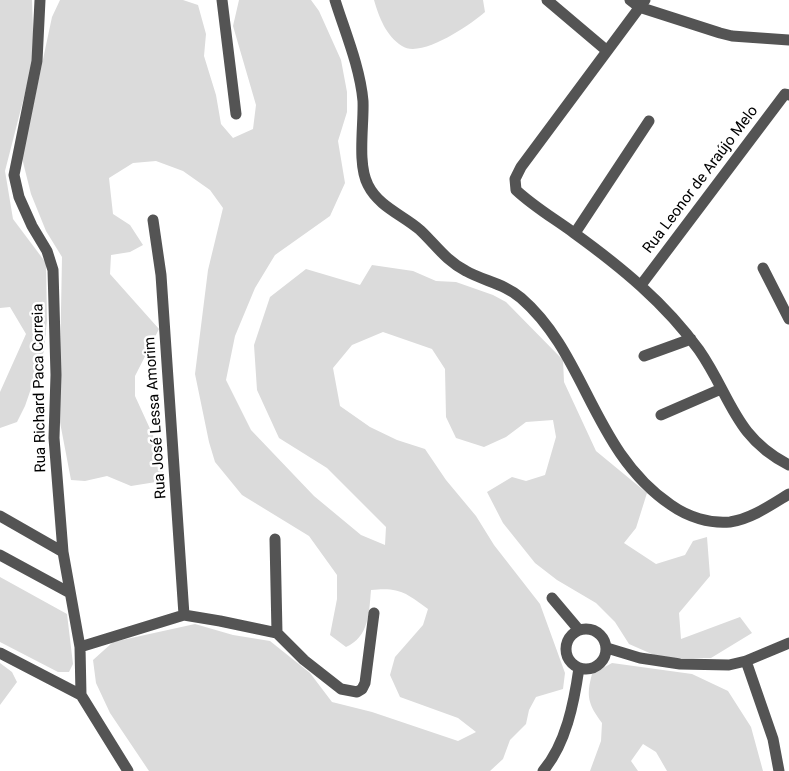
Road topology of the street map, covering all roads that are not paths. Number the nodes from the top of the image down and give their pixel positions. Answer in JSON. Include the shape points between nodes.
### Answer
{"nodes":[{"id":1,"x":40,"y":0,"type":"edge"},
{"id":2,"x":222,"y":0,"type":"edge"},
{"id":3,"x":335,"y":0,"type":"edge"},
{"id":4,"x":547,"y":0,"type":"edge"},
{"id":5,"x":638,"y":2,"type":"edge"},
{"id":6,"x":789,"y":40,"type":"edge"},
{"id":7,"x":606,"y":50,"type":"junction"},
{"id":8,"x":788,"y":92,"type":"edge"},
{"id":9,"x":236,"y":114,"type":"dead end"},
{"id":10,"x":649,"y":120,"type":"dead end"},
{"id":11,"x":154,"y":220,"type":"dead end"},
{"id":12,"x":575,"y":233,"type":"junction"},
{"id":13,"x":762,"y":268,"type":"dead end"},
{"id":14,"x":641,"y":285,"type":"junction"},
{"id":15,"x":789,"y":318,"type":"edge"},
{"id":16,"x":691,"y":339,"type":"junction"},
{"id":17,"x":644,"y":356,"type":"dead end"},
{"id":18,"x":721,"y":389,"type":"junction"},
{"id":19,"x":661,"y":415,"type":"dead end"},
{"id":20,"x":789,"y":465,"type":"edge"},
{"id":21,"x":789,"y":494,"type":"edge"},
{"id":22,"x":0,"y":516,"type":"edge"},
{"id":23,"x":275,"y":539,"type":"dead end"},
{"id":24,"x":63,"y":552,"type":"junction"},
{"id":25,"x":0,"y":556,"type":"edge"},
{"id":26,"x":70,"y":592,"type":"junction"},
{"id":27,"x":552,"y":598,"type":"dead end"},
{"id":28,"x":374,"y":613,"type":"dead end"},
{"id":29,"x":184,"y":615,"type":"junction"},
{"id":30,"x":579,"y":630,"type":"junction"},
{"id":31,"x":277,"y":633,"type":"junction"},
{"id":32,"x":789,"y":642,"type":"edge"},
{"id":33,"x":80,"y":647,"type":"junction"},
{"id":34,"x":607,"y":648,"type":"junction"},
{"id":35,"x":0,"y":653,"type":"edge"},
{"id":36,"x":746,"y":661,"type":"junction"},
{"id":37,"x":579,"y":668,"type":"junction"},
{"id":38,"x":81,"y":695,"type":"junction"},
{"id":39,"x":128,"y":771,"type":"edge"},
{"id":40,"x":543,"y":771,"type":"edge"},
{"id":41,"x":778,"y":771,"type":"edge"}],
"edges":[{"from":1,"to":24,"type":"street","name":"Rua Richard Paca Correia","via":[[37,61],[14,175],[19,197],[47,251],[53,270],[54,438]]},
{"from":2,"to":9,"type":"street"},
{"from":3,"to":21,"type":"street","via":[[363,99],[363,173],[368,186],[389,209],[421,231],[450,262],[520,296],[536,312],[560,345],[616,450],[638,478],[680,512],[704,520],[730,522],[755,514]]},
{"from":4,"to":7,"type":"street"},
{"from":5,"to":6,"type":"street","via":[[732,36]]},
{"from":5,"to":7,"type":"street"},
{"from":7,"to":12,"type":"street","via":[[515,179],[520,195]]},
{"from":8,"to":14,"type":"street","name":"Rua Leonor de Araújo Melo"},
{"from":10,"to":12,"type":"street"},
{"from":11,"to":29,"type":"street","name":"Rua José Lessa Amorim","via":[[161,275]]},
{"from":12,"to":14,"type":"street"},
{"from":13,"to":15,"type":"street"},
{"from":14,"to":16,"type":"street","via":[[671,313]]},
{"from":16,"to":17,"type":"street"},
{"from":16,"to":18,"type":"street"},
{"from":18,"to":19,"type":"street"},
{"from":18,"to":20,"type":"street","via":[[749,436]]},
{"from":22,"to":24,"type":"street"},
{"from":23,"to":31,"type":"street"},
{"from":24,"to":26,"type":"street","name":"Rua Richard Paca Correia"},
{"from":25,"to":26,"type":"street"},
{"from":26,"to":33,"type":"street","name":"Rua Richard Paca Correia"},
{"from":27,"to":30,"type":"street"},
{"from":28,"to":31,"type":"street","via":[[365,683],[357,692],[341,689],[304,660]]},
{"from":29,"to":31,"type":"street"},
{"from":29,"to":33,"type":"street"},
{"from":30,"to":34,"type":"street","via":[[597,632]]},
{"from":30,"to":37,"type":"street","via":[[566,646],[569,659]]},
{"from":32,"to":36,"type":"street"},
{"from":33,"to":38,"type":"street","name":"Rua Richard Paca Correia"},
{"from":34,"to":36,"type":"street","via":[[640,658],[680,664],[729,665]]},
{"from":34,"to":37,"type":"street","via":[[598,666]]},
{"from":35,"to":38,"type":"street"},
{"from":36,"to":41,"type":"street","via":[[773,739]]},
{"from":37,"to":40,"type":"street","via":[[564,735]]},
{"from":38,"to":39,"type":"street","name":"Rua Richard Paca Correia"}]}
